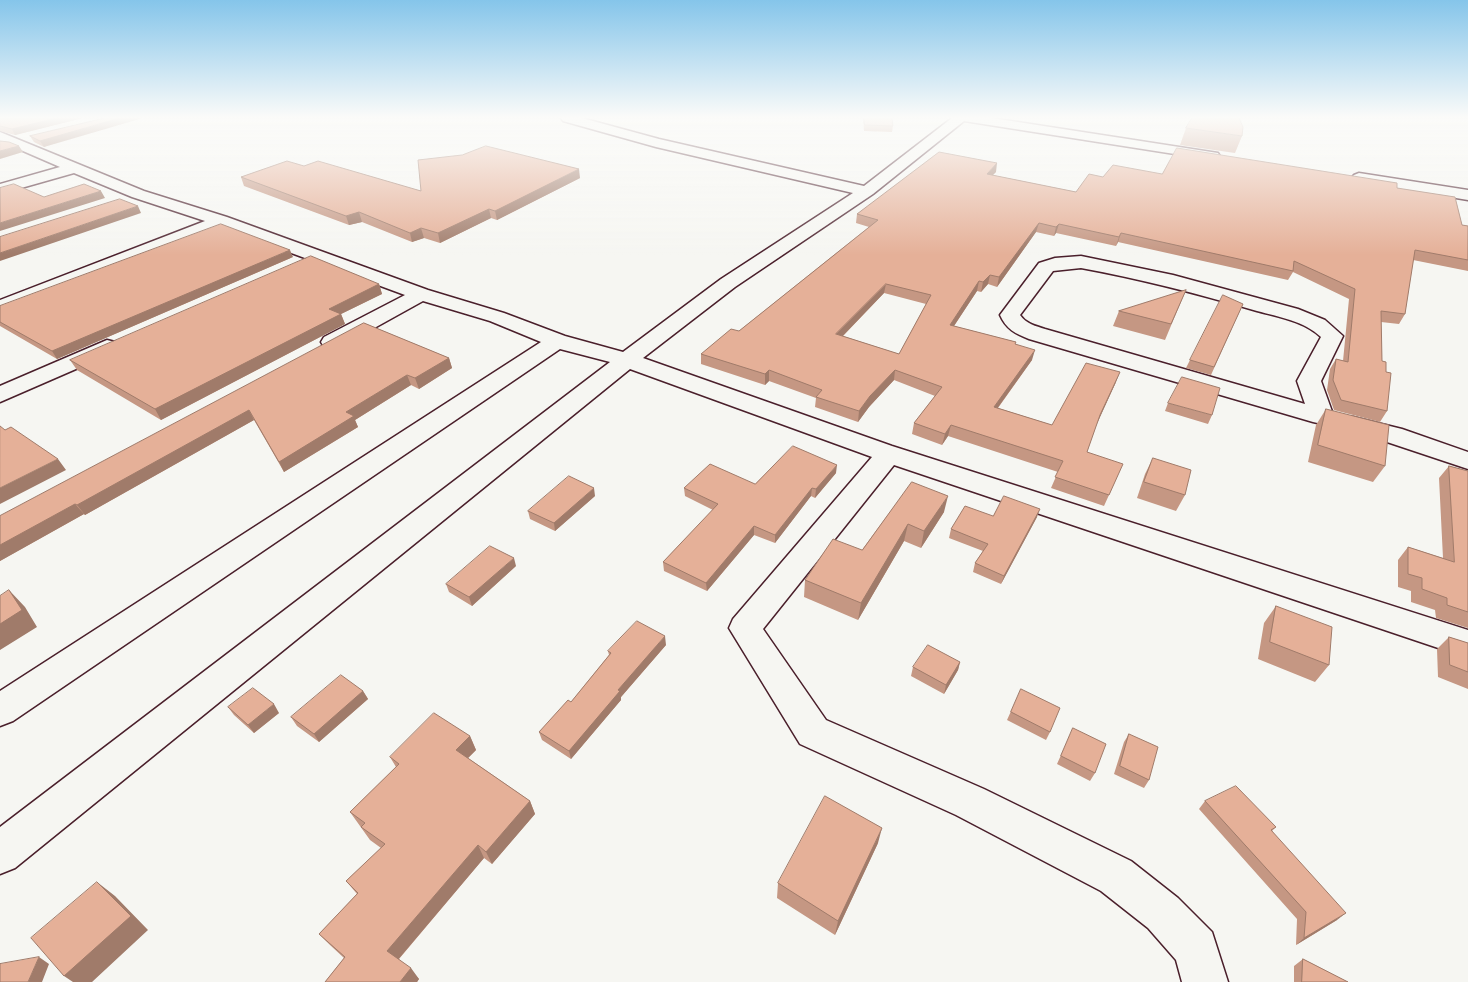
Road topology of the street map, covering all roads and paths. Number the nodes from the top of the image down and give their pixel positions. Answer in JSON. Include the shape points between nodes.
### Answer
{"nodes":[{"id":1,"x":64,"y":164,"type":"edge"},
{"id":2,"x":748,"y":164,"type":"edge"},
{"id":3,"x":902,"y":164,"type":"edge"},
{"id":4,"x":73,"y":168,"type":"junction"},
{"id":5,"x":1343,"y":176,"type":"edge"},
{"id":6,"x":0,"y":189,"type":"edge"},
{"id":7,"x":867,"y":191,"type":"junction"},
{"id":8,"x":138,"y":194,"type":"junction"},
{"id":9,"x":1468,"y":195,"type":"edge"},
{"id":10,"x":110,"y":203,"type":"edge"},
{"id":11,"x":221,"y":222,"type":"junction"},
{"id":12,"x":317,"y":255,"type":"junction"},
{"id":13,"x":289,"y":267,"type":"edge"},
{"id":14,"x":421,"y":294,"type":"junction"},
{"id":15,"x":0,"y":307,"type":"edge"},
{"id":16,"x":127,"y":339,"type":"edge"},
{"id":17,"x":557,"y":341,"type":"junction"},
{"id":18,"x":316,"y":350,"type":"edge"},
{"id":19,"x":627,"y":360,"type":"junction"},
{"id":20,"x":0,"y":395,"type":"edge"},
{"id":21,"x":1322,"y":416,"type":"junction"},
{"id":22,"x":889,"y":454,"type":"junction"},
{"id":23,"x":1468,"y":461,"type":"edge"},
{"id":24,"x":1468,"y":644,"type":"edge"},
{"id":25,"x":0,"y":710,"type":"edge"},
{"id":26,"x":0,"y":853,"type":"edge"},
{"id":27,"x":1205,"y":982,"type":"edge"}],
"edges":[{"from":1,"to":4,"type":"street"},
{"from":2,"to":7,"type":"street"},
{"from":3,"to":7,"type":"street"},
{"from":4,"to":6,"type":"street"},
{"from":4,"to":8,"type":"street"},
{"from":5,"to":9,"type":"street"},
{"from":7,"to":19,"type":"street","via":[[728,283]]},
{"from":8,"to":10,"type":"street"},
{"from":8,"to":11,"type":"street"},
{"from":11,"to":12,"type":"street"},
{"from":11,"to":15,"type":"street"},
{"from":12,"to":13,"type":"street"},
{"from":12,"to":14,"type":"street"},
{"from":14,"to":17,"type":"street"},
{"from":14,"to":18,"type":"street"},
{"from":16,"to":20,"type":"street"},
{"from":17,"to":19,"type":"street"},
{"from":17,"to":25,"type":"street"},
{"from":19,"to":22,"type":"street"},
{"from":19,"to":26,"type":"street"},
{"from":21,"to":21,"type":"street","via":[[1037,334],[1021,328],[1010,315],[1046,267],[1081,262],[1156,276],[1305,319],[1332,336],[1309,381]]},
{"from":21,"to":23,"type":"street","via":[[1393,435]]},
{"from":22,"to":24,"type":"street"},
{"from":22,"to":27,"type":"street","via":[[745,628],[813,732],[970,802],[1116,876],[1163,913],[1196,948]]}]}
